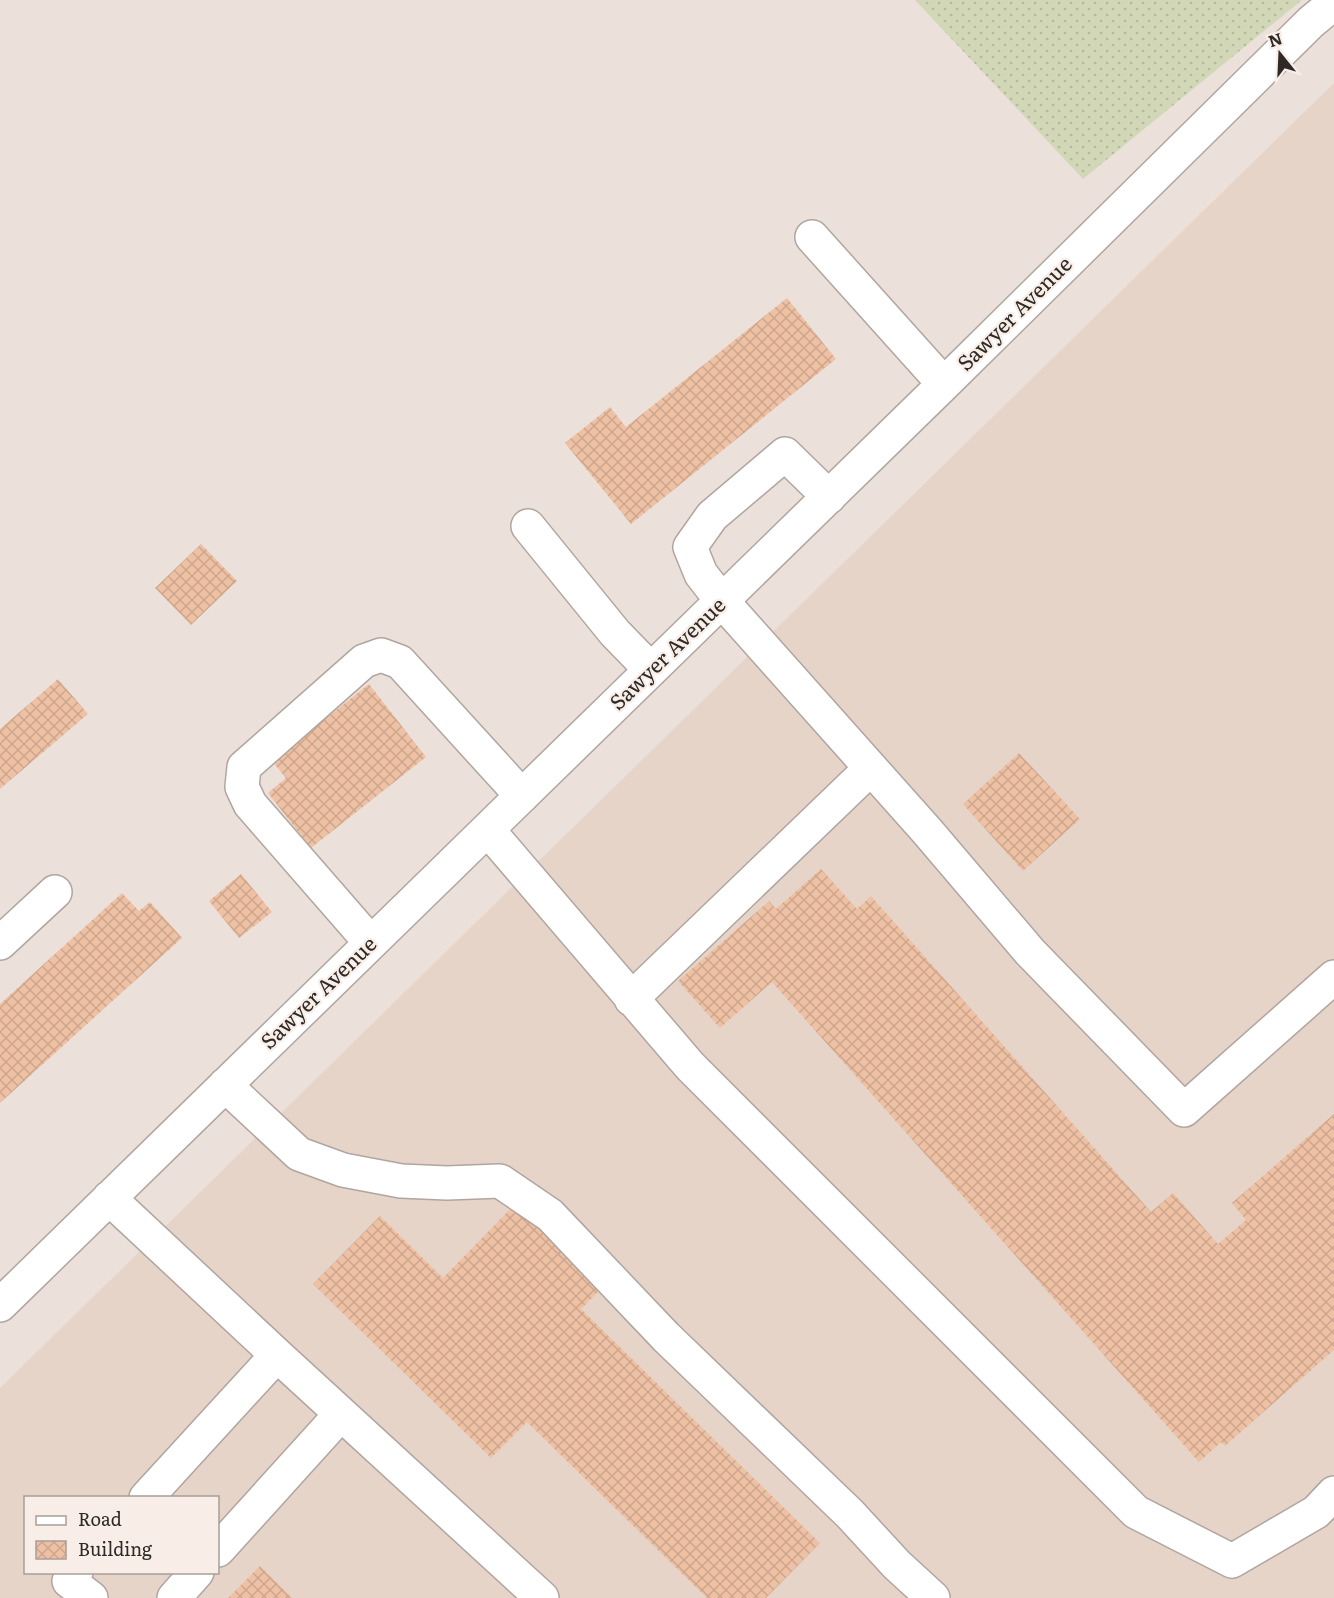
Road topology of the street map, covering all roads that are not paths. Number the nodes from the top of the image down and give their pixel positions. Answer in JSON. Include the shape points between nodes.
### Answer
{"nodes":[{"id":1,"x":1334,"y":3,"type":"edge"},
{"id":2,"x":812,"y":237,"type":"dead end"},
{"id":3,"x":944,"y":384,"type":"junction"},
{"id":4,"x":829,"y":497,"type":"junction"},
{"id":5,"x":528,"y":526,"type":"dead end"},
{"id":6,"x":722,"y":601,"type":"junction"},
{"id":7,"x":651,"y":670,"type":"junction"},
{"id":8,"x":871,"y":768,"type":"junction"},
{"id":9,"x":522,"y":796,"type":"junction"},
{"id":10,"x":488,"y":830,"type":"junction"},
{"id":11,"x":55,"y":892,"type":"dead end"},
{"id":12,"x":0,"y":943,"type":"edge"},
{"id":13,"x":371,"y":944,"type":"junction"},
{"id":14,"x":1334,"y":977,"type":"edge"},
{"id":15,"x":631,"y":999,"type":"junction"},
{"id":16,"x":225,"y":1085,"type":"junction"},
{"id":17,"x":109,"y":1198,"type":"junction"},
{"id":18,"x":0,"y":1305,"type":"edge"},
{"id":19,"x":277,"y":1355,"type":"junction"},
{"id":20,"x":341,"y":1414,"type":"junction"},
{"id":21,"x":1334,"y":1493,"type":"edge"},
{"id":22,"x":147,"y":1496,"type":"edge"},
{"id":23,"x":219,"y":1549,"type":"edge"},
{"id":24,"x":74,"y":1574,"type":"edge"},
{"id":25,"x":195,"y":1574,"type":"edge"},
{"id":26,"x":91,"y":1598,"type":"edge"},
{"id":27,"x":174,"y":1598,"type":"edge"},
{"id":28,"x":542,"y":1598,"type":"edge"},
{"id":29,"x":933,"y":1598,"type":"edge"}],
"edges":[{"from":1,"to":3,"type":"street","name":"Sawyer Avenue"},
{"from":2,"to":3,"type":"street"},
{"from":3,"to":4,"type":"street","name":"Sawyer Avenue"},
{"from":4,"to":6,"type":"street","name":"Sawyer Avenue"},
{"from":4,"to":6,"type":"street","via":[[785,454],[712,516],[690,547],[701,574]]},
{"from":5,"to":7,"type":"street","via":[[615,633]]},
{"from":6,"to":7,"type":"street","name":"Sawyer Avenue"},
{"from":6,"to":8,"type":"street"},
{"from":7,"to":9,"type":"street","name":"Sawyer Avenue"},
{"from":8,"to":14,"type":"street","via":[[1030,952],[1184,1110]]},
{"from":8,"to":15,"type":"street"},
{"from":9,"to":10,"type":"street","name":"Sawyer Avenue"},
{"from":9,"to":13,"type":"street","via":[[400,662],[381,655],[364,661],[244,767],[242,787],[250,804]]},
{"from":10,"to":13,"type":"street","name":"Sawyer Avenue"},
{"from":10,"to":15,"type":"street"},
{"from":11,"to":12,"type":"street"},
{"from":13,"to":16,"type":"street","name":"Sawyer Avenue"},
{"from":15,"to":21,"type":"street","via":[[690,1066],[1136,1512],[1232,1561],[1317,1512]]},
{"from":16,"to":17,"type":"street","name":"Sawyer Avenue"},
{"from":16,"to":29,"type":"street","via":[[299,1154],[343,1170],[401,1181],[500,1181],[550,1215],[666,1337]]},
{"from":17,"to":18,"type":"street","name":"Sawyer Avenue"},
{"from":17,"to":19,"type":"street"},
{"from":19,"to":20,"type":"street"},
{"from":19,"to":22,"type":"street"},
{"from":20,"to":23,"type":"street"},
{"from":20,"to":28,"type":"street"},
{"from":24,"to":26,"type":"street","via":[[69,1581]]},
{"from":25,"to":27,"type":"street"}]}
